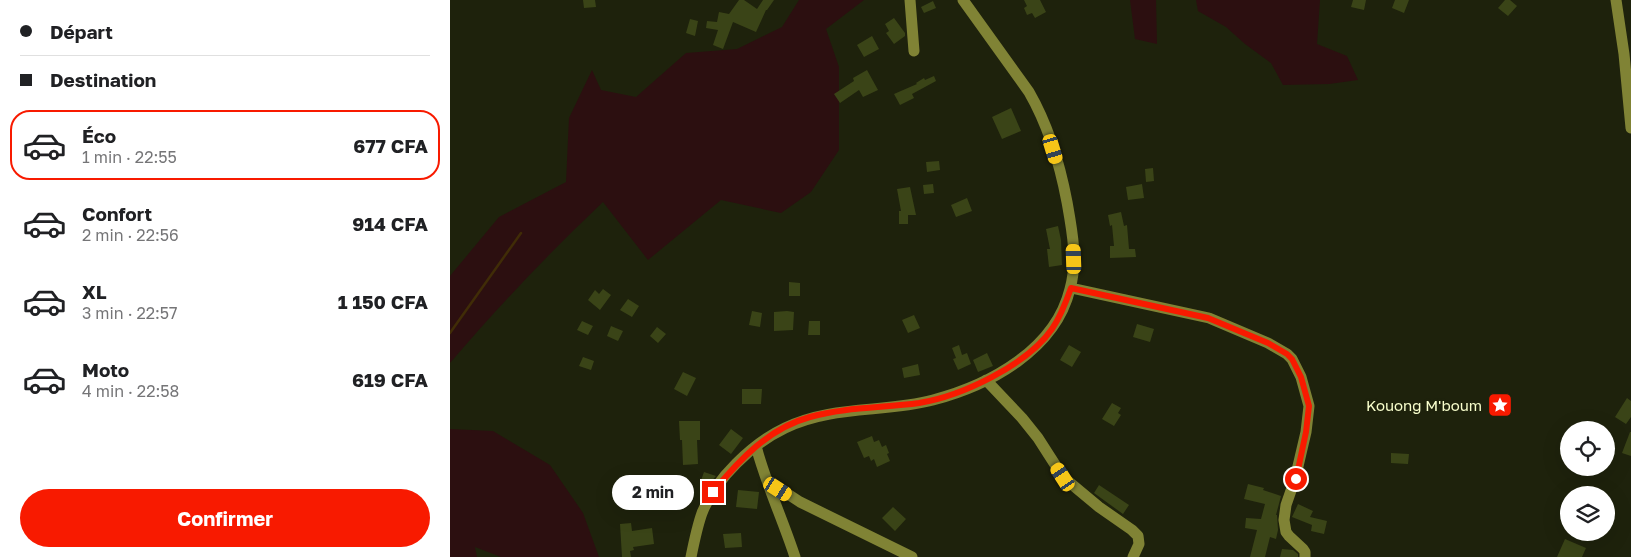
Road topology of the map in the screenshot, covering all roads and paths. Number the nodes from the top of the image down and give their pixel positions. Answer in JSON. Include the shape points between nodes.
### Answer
{"nodes":[{"id":1,"x":910,"y":0,"type":"edge"},
{"id":2,"x":964,"y":0,"type":"edge"},
{"id":3,"x":1616,"y":0,"type":"edge"},
{"id":4,"x":914,"y":51,"type":"dead end"},
{"id":5,"x":1631,"y":128,"type":"edge"},
{"id":6,"x":1071,"y":288,"type":"junction"},
{"id":7,"x":986,"y":380,"type":"junction"},
{"id":8,"x":756,"y":446,"type":"junction"},
{"id":9,"x":768,"y":481,"type":"junction"},
{"id":10,"x":691,"y":557,"type":"edge"},
{"id":11,"x":795,"y":557,"type":"edge"},
{"id":12,"x":912,"y":557,"type":"edge"},
{"id":13,"x":1133,"y":557,"type":"edge"},
{"id":14,"x":1305,"y":557,"type":"edge"}],
"edges":[{"from":1,"to":4,"type":"street"},
{"from":2,"to":6,"type":"street","via":[[1029,92],[1053,149],[1064,186],[1073,241]]},
{"from":3,"to":5,"type":"street"},
{"from":6,"to":7,"type":"street","via":[[1063,311],[1038,345]]},
{"from":6,"to":14,"type":"street","via":[[1208,318],[1268,343],[1292,359],[1309,406],[1296,479],[1284,520],[1286,532],[1303,549]]},
{"from":7,"to":8,"type":"street","via":[[930,401],[810,417],[784,428]]},
{"from":7,"to":13,"type":"street","via":[[1038,438],[1063,477],[1138,536],[1139,544]]},
{"from":8,"to":9,"type":"street"},
{"from":8,"to":10,"type":"street","via":[[730,470],[707,502]]},
{"from":9,"to":11,"type":"street"},
{"from":9,"to":12,"type":"street","via":[[800,502]]}]}
